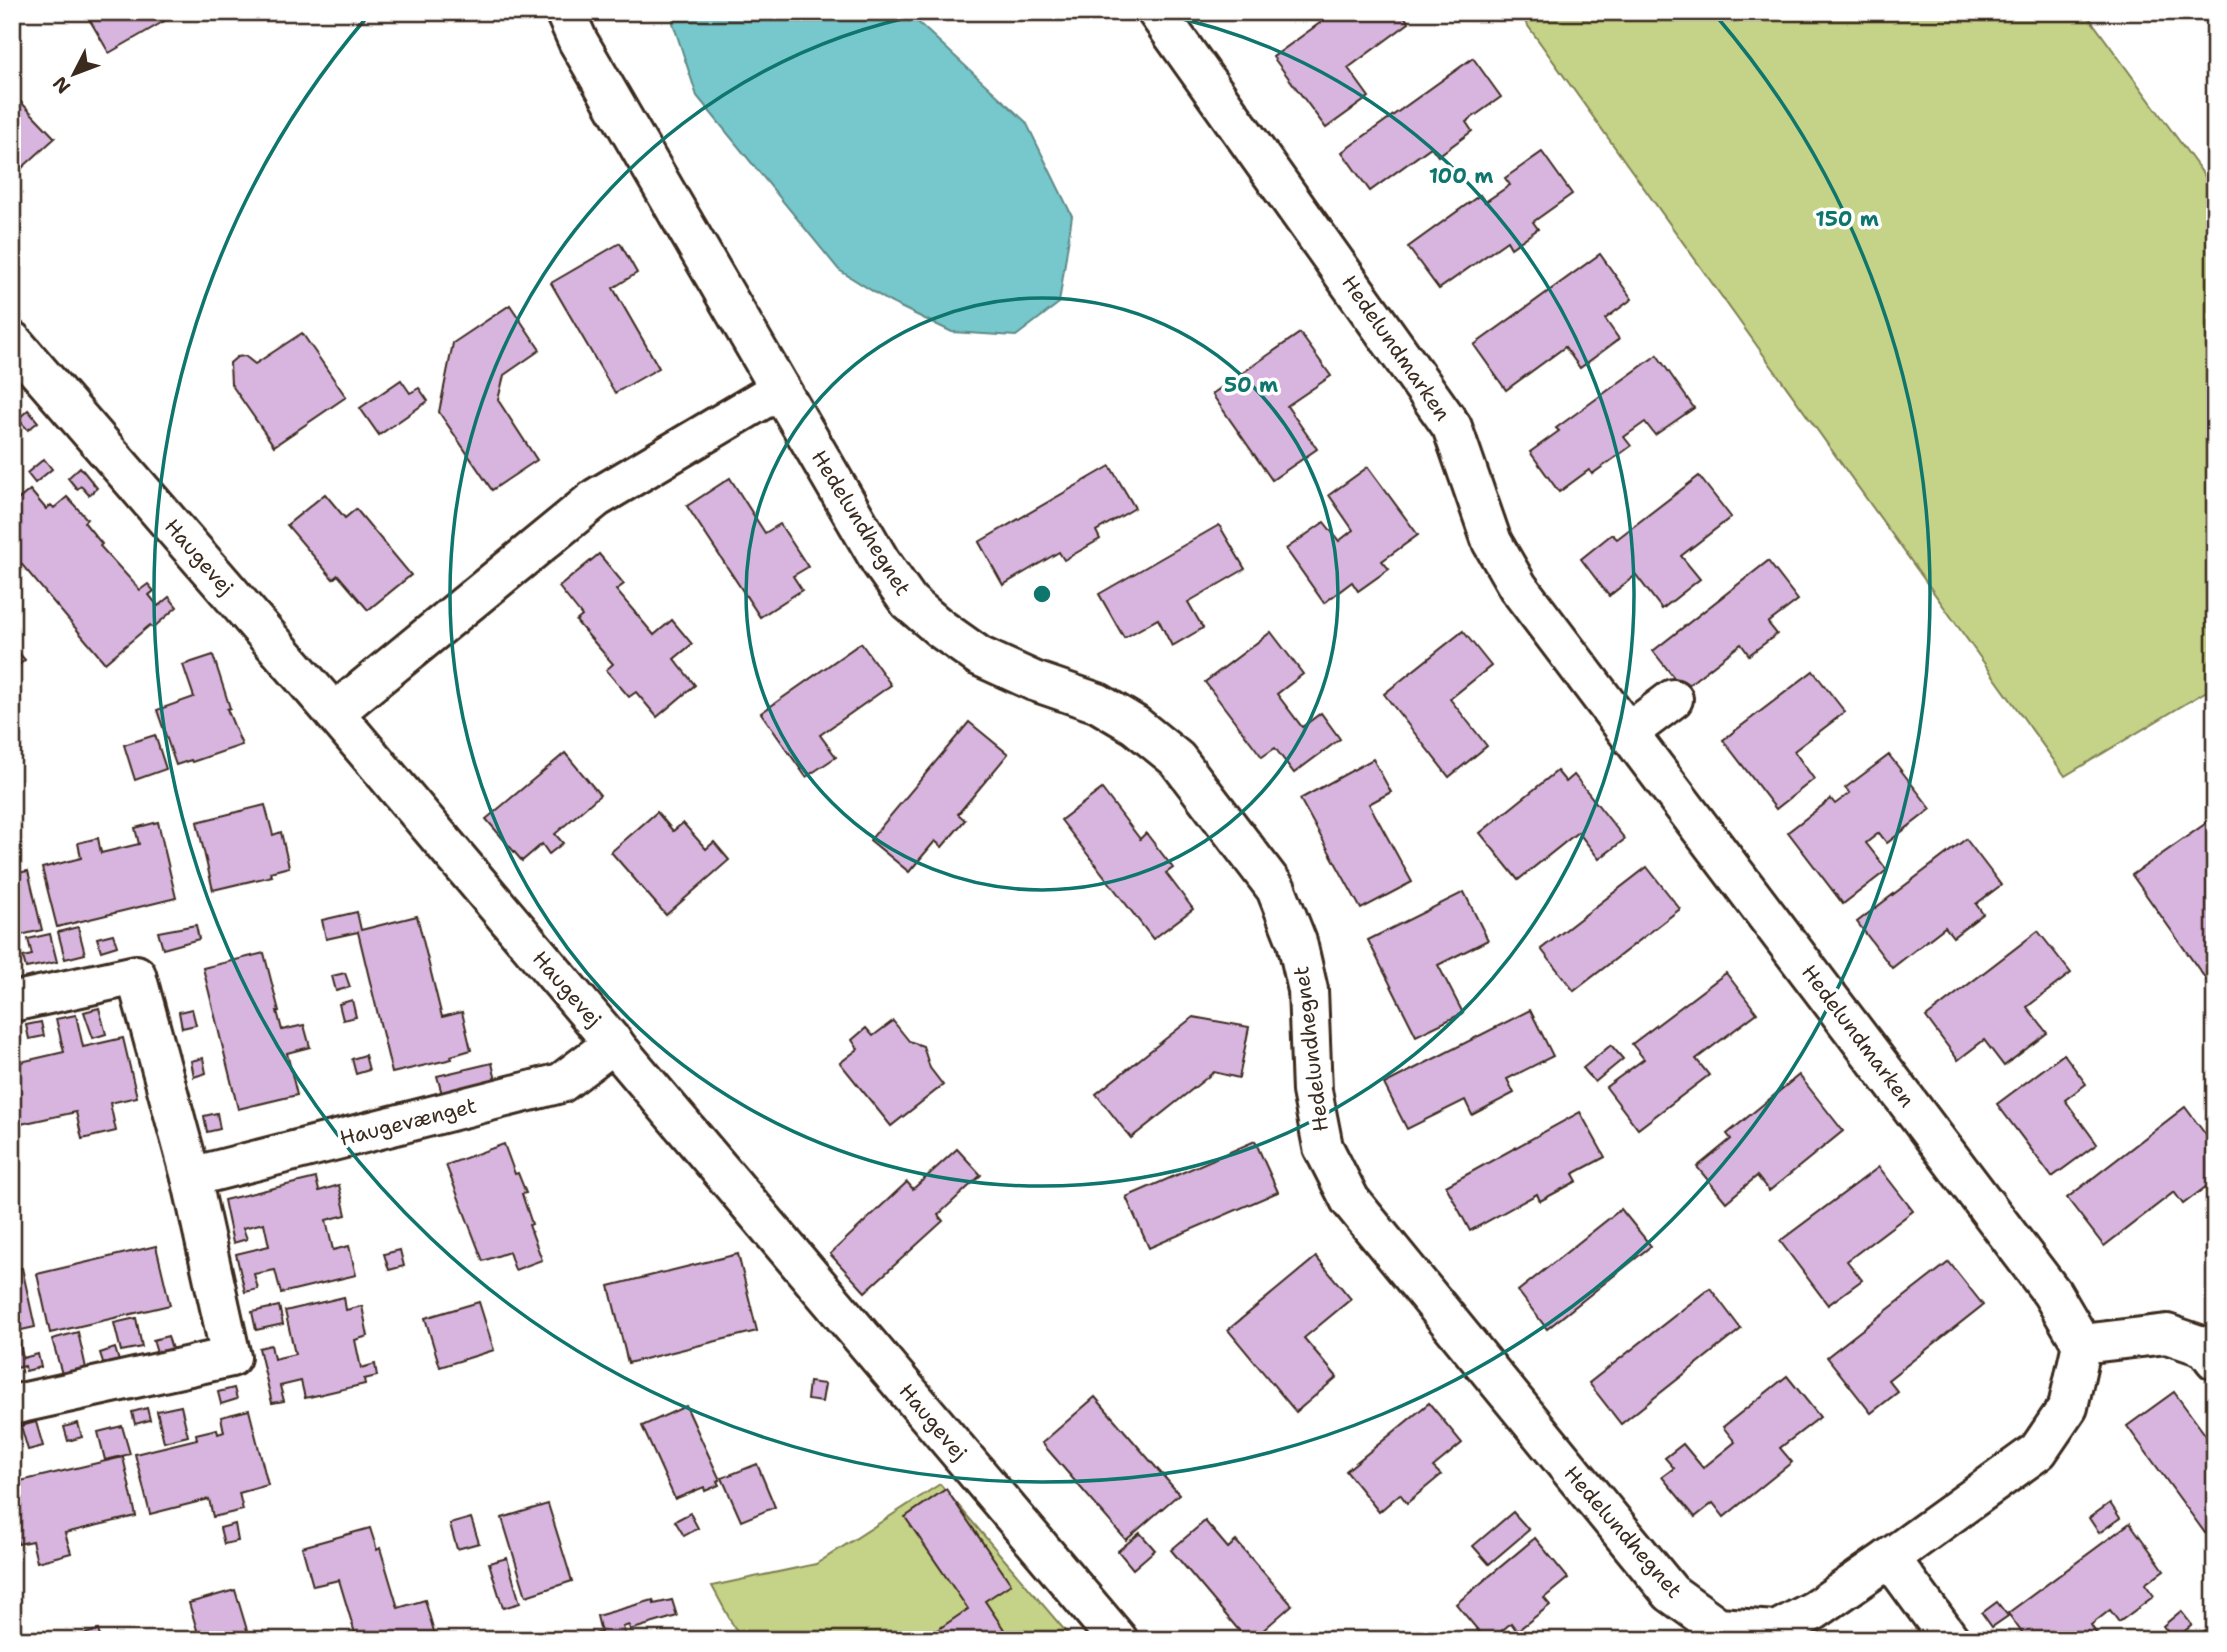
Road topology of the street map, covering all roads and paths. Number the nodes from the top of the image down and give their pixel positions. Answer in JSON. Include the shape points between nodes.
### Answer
{"nodes":[{"id":1,"x":565,"y":12,"type":"edge"},
{"id":2,"x":1157,"y":12,"type":"edge"},
{"id":3,"x":12,"y":341,"type":"edge"},
{"id":4,"x":780,"y":389,"type":"junction"},
{"id":5,"x":1673,"y":699,"type":"dead end"},
{"id":6,"x":334,"y":713,"type":"junction"},
{"id":7,"x":1629,"y":732,"type":"junction"},
{"id":8,"x":12,"y":1002,"type":"edge"},
{"id":9,"x":614,"y":1043,"type":"junction"},
{"id":10,"x":191,"y":1177,"type":"junction"},
{"id":11,"x":2082,"y":1344,"type":"junction"},
{"id":12,"x":2215,"y":1360,"type":"edge"},
{"id":13,"x":12,"y":1405,"type":"edge"},
{"id":14,"x":1890,"y":1558,"type":"junction"},
{"id":15,"x":1118,"y":1640,"type":"edge"},
{"id":16,"x":1950,"y":1640,"type":"edge"}],
"edges":[{"from":1,"to":4,"type":"street","name":"Hedelundhegnet"},
{"from":2,"to":7,"type":"street","name":"Hedelundmarken","via":[[1452,426],[1492,542],[1518,587]]},
{"from":3,"to":6,"type":"street","name":"Haugevej"},
{"from":4,"to":6,"type":"street","via":[[596,498]]},
{"from":4,"to":14,"type":"street","name":"Hedelundhegnet","via":[[880,561],[909,602],[979,656],[1098,704],[1135,725],[1177,760],[1276,889],[1297,942],[1308,990],[1312,1091],[1323,1147],[1350,1200],[1671,1593],[1718,1627],[1776,1631]]},
{"from":5,"to":7,"type":"street"},
{"from":6,"to":9,"type":"street","name":"Haugevej"},
{"from":7,"to":11,"type":"street","name":"Hedelundmarken","via":[[2052,1293]]},
{"from":8,"to":10,"type":"street","via":[[136,975]]},
{"from":9,"to":10,"type":"street","name":"Haugevænget","via":[[561,1083]]},
{"from":9,"to":15,"type":"street","name":"Haugevej"},
{"from":10,"to":13,"type":"street","via":[[231,1357]]},
{"from":11,"to":12,"type":"street","via":[[2167,1334],[2205,1347]]},
{"from":11,"to":14,"type":"street","via":[[2068,1407],[2038,1451]]},
{"from":14,"to":16,"type":"street"}]}
